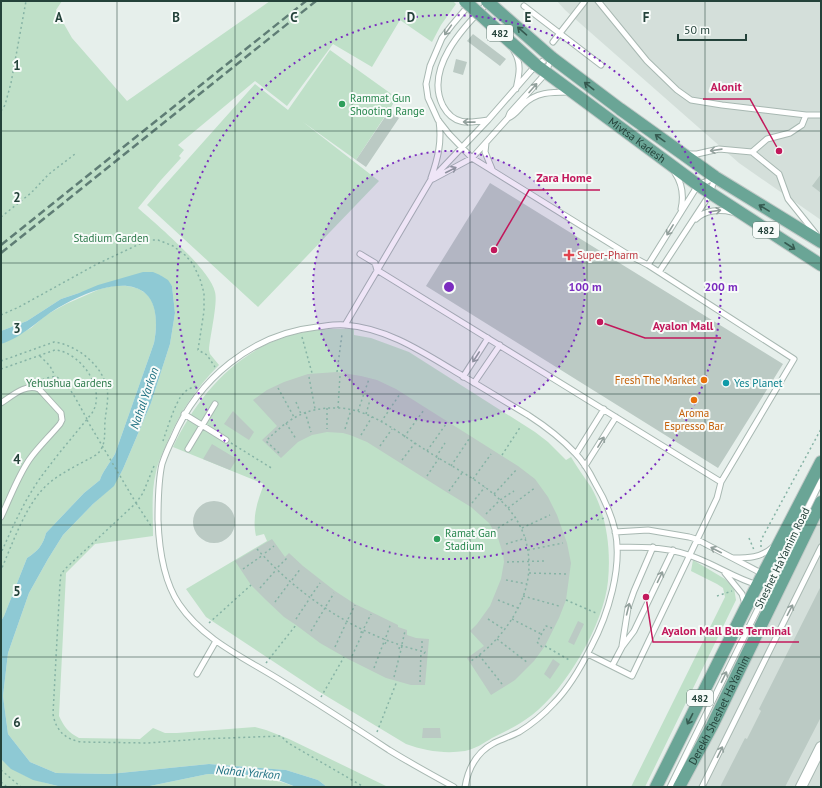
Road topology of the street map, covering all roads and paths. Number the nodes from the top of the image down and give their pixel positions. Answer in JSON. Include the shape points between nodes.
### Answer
{"nodes":[{"id":1,"x":26,"y":1,"type":"edge"},
{"id":2,"x":464,"y":1,"type":"edge"},
{"id":3,"x":474,"y":1,"type":"edge"},
{"id":4,"x":489,"y":1,"type":"edge"},
{"id":5,"x":585,"y":1,"type":"edge"},
{"id":6,"x":598,"y":1,"type":"edge"},
{"id":7,"x":524,"y":6,"type":"dead end"},
{"id":8,"x":560,"y":34,"type":"junction"},
{"id":9,"x":508,"y":39,"type":"junction"},
{"id":10,"x":554,"y":42,"type":"dead end"},
{"id":11,"x":551,"y":57,"type":"junction"},
{"id":12,"x":536,"y":65,"type":"junction"},
{"id":13,"x":601,"y":65,"type":"dead end"},
{"id":14,"x":546,"y":73,"type":"junction"},
{"id":15,"x":515,"y":90,"type":"junction"},
{"id":16,"x":572,"y":92,"type":"junction"},
{"id":17,"x":522,"y":104,"type":"junction"},
{"id":18,"x":1,"y":111,"type":"edge"},
{"id":19,"x":806,"y":115,"type":"junction"},
{"id":20,"x":821,"y":115,"type":"edge"},
{"id":21,"x":438,"y":120,"type":"junction"},
{"id":22,"x":488,"y":120,"type":"junction"},
{"id":23,"x":486,"y":143,"type":"junction"},
{"id":24,"x":462,"y":148,"type":"junction"},
{"id":25,"x":752,"y":152,"type":"junction"},
{"id":26,"x":75,"y":154,"type":"dead end"},
{"id":27,"x":681,"y":154,"type":"junction"},
{"id":28,"x":472,"y":158,"type":"junction"},
{"id":29,"x":668,"y":163,"type":"junction"},
{"id":30,"x":492,"y":170,"type":"junction"},
{"id":31,"x":714,"y":177,"type":"junction"},
{"id":32,"x":430,"y":181,"type":"junction"},
{"id":33,"x":698,"y":185,"type":"junction"},
{"id":34,"x":710,"y":194,"type":"junction"},
{"id":35,"x":741,"y":214,"type":"junction"},
{"id":36,"x":679,"y":215,"type":"junction"},
{"id":37,"x":1,"y":217,"type":"edge"},
{"id":38,"x":692,"y":223,"type":"junction"},
{"id":39,"x":821,"y":241,"type":"edge"},
{"id":40,"x":360,"y":254,"type":"dead end"},
{"id":41,"x":648,"y":265,"type":"junction"},
{"id":42,"x":821,"y":266,"type":"edge"},
{"id":43,"x":377,"y":270,"type":"junction"},
{"id":44,"x":659,"y":272,"type":"junction"},
{"id":45,"x":1,"y":315,"type":"edge"},
{"id":46,"x":345,"y":325,"type":"junction"},
{"id":47,"x":342,"y":334,"type":"dead end"},
{"id":48,"x":302,"y":337,"type":"dead end"},
{"id":49,"x":488,"y":338,"type":"junction"},
{"id":50,"x":500,"y":345,"type":"junction"},
{"id":51,"x":40,"y":355,"type":"dead end"},
{"id":52,"x":219,"y":372,"type":"junction"},
{"id":53,"x":337,"y":372,"type":"dead end"},
{"id":54,"x":312,"y":373,"type":"dead end"},
{"id":55,"x":340,"y":375,"type":"dead end"},
{"id":56,"x":55,"y":376,"type":"junction"},
{"id":57,"x":464,"y":376,"type":"junction"},
{"id":58,"x":309,"y":377,"type":"dead end"},
{"id":59,"x":369,"y":379,"type":"dead end"},
{"id":60,"x":474,"y":383,"type":"junction"},
{"id":61,"x":30,"y":387,"type":"junction"},
{"id":62,"x":278,"y":388,"type":"dead end"},
{"id":63,"x":400,"y":394,"type":"dead end"},
{"id":64,"x":370,"y":400,"type":"dead end"},
{"id":65,"x":296,"y":402,"type":"dead end"},
{"id":66,"x":1,"y":403,"type":"edge"},
{"id":67,"x":215,"y":404,"type":"dead end"},
{"id":68,"x":327,"y":408,"type":"junction"},
{"id":69,"x":338,"y":408,"type":"junction"},
{"id":70,"x":315,"y":409,"type":"junction"},
{"id":71,"x":604,"y":409,"type":"junction"},
{"id":72,"x":351,"y":410,"type":"junction"},
{"id":73,"x":424,"y":410,"type":"dead end"},
{"id":74,"x":358,"y":411,"type":"junction"},
{"id":75,"x":305,"y":412,"type":"junction"},
{"id":76,"x":184,"y":414,"type":"junction"},
{"id":77,"x":301,"y":414,"type":"junction"},
{"id":78,"x":366,"y":414,"type":"junction"},
{"id":79,"x":294,"y":417,"type":"junction"},
{"id":80,"x":372,"y":417,"type":"junction"},
{"id":81,"x":616,"y":417,"type":"junction"},
{"id":82,"x":286,"y":422,"type":"junction"},
{"id":83,"x":381,"y":422,"type":"junction"},
{"id":84,"x":446,"y":424,"type":"dead end"},
{"id":85,"x":202,"y":425,"type":"junction"},
{"id":86,"x":520,"y":426,"type":"dead end"},
{"id":87,"x":327,"y":429,"type":"dead end"},
{"id":88,"x":392,"y":429,"type":"junction"},
{"id":89,"x":344,"y":430,"type":"dead end"},
{"id":90,"x":311,"y":432,"type":"dead end"},
{"id":91,"x":361,"y":435,"type":"dead end"},
{"id":92,"x":404,"y":437,"type":"junction"},
{"id":93,"x":296,"y":438,"type":"dead end"},
{"id":94,"x":469,"y":439,"type":"dead end"},
{"id":95,"x":226,"y":440,"type":"joint"},
{"id":96,"x":415,"y":443,"type":"junction"},
{"id":97,"x":445,"y":443,"type":"dead end"},
{"id":98,"x":380,"y":446,"type":"dead end"},
{"id":99,"x":188,"y":449,"type":"dead end"},
{"id":100,"x":427,"y":451,"type":"junction"},
{"id":101,"x":279,"y":454,"type":"dead end"},
{"id":102,"x":490,"y":454,"type":"dead end"},
{"id":103,"x":576,"y":454,"type":"junction"},
{"id":104,"x":502,"y":455,"type":"dead end"},
{"id":105,"x":436,"y":456,"type":"junction"},
{"id":106,"x":439,"y":458,"type":"junction"},
{"id":107,"x":402,"y":460,"type":"dead end"},
{"id":108,"x":821,"y":462,"type":"edge"},
{"id":109,"x":450,"y":466,"type":"junction"},
{"id":110,"x":585,"y":466,"type":"junction"},
{"id":111,"x":273,"y":469,"type":"dead end"},
{"id":112,"x":516,"y":470,"type":"dead end"},
{"id":113,"x":462,"y":472,"type":"junction"},
{"id":114,"x":427,"y":476,"type":"dead end"},
{"id":115,"x":473,"y":479,"type":"junction"},
{"id":116,"x":821,"y":481,"type":"edge"},
{"id":117,"x":721,"y":482,"type":"junction"},
{"id":118,"x":485,"y":487,"type":"junction"},
{"id":119,"x":536,"y":487,"type":"dead end"},
{"id":120,"x":449,"y":491,"type":"dead end"},
{"id":121,"x":514,"y":491,"type":"dead end"},
{"id":122,"x":494,"y":494,"type":"junction"},
{"id":123,"x":500,"y":500,"type":"junction"},
{"id":124,"x":821,"y":502,"type":"edge"},
{"id":125,"x":136,"y":503,"type":"junction"},
{"id":126,"x":472,"y":503,"type":"dead end"},
{"id":127,"x":508,"y":508,"type":"junction"},
{"id":128,"x":486,"y":514,"type":"dead end"},
{"id":129,"x":550,"y":515,"type":"dead end"},
{"id":130,"x":1,"y":517,"type":"edge"},
{"id":131,"x":516,"y":517,"type":"junction"},
{"id":132,"x":158,"y":528,"type":"junction"},
{"id":133,"x":498,"y":528,"type":"dead end"},
{"id":134,"x":522,"y":528,"type":"junction"},
{"id":135,"x":615,"y":532,"type":"junction"},
{"id":136,"x":526,"y":538,"type":"junction"},
{"id":137,"x":782,"y":538,"type":"junction"},
{"id":138,"x":696,"y":539,"type":"junction"},
{"id":139,"x":563,"y":543,"type":"dead end"},
{"id":140,"x":506,"y":544,"type":"dead end"},
{"id":141,"x":274,"y":546,"type":"dead end"},
{"id":142,"x":617,"y":547,"type":"junction"},
{"id":143,"x":653,"y":547,"type":"junction"},
{"id":144,"x":821,"y":547,"type":"edge"},
{"id":145,"x":257,"y":549,"type":"dead end"},
{"id":146,"x":528,"y":550,"type":"junction"},
{"id":147,"x":673,"y":550,"type":"junction"},
{"id":148,"x":262,"y":554,"type":"junction"},
{"id":149,"x":690,"y":555,"type":"junction"},
{"id":150,"x":288,"y":557,"type":"dead end"},
{"id":151,"x":731,"y":558,"type":"junction"},
{"id":152,"x":545,"y":561,"type":"dead end"},
{"id":153,"x":508,"y":562,"type":"dead end"},
{"id":154,"x":530,"y":562,"type":"junction"},
{"id":155,"x":278,"y":567,"type":"dead end"},
{"id":156,"x":301,"y":568,"type":"dead end"},
{"id":157,"x":243,"y":569,"type":"dead end"},
{"id":158,"x":276,"y":569,"type":"junction"},
{"id":159,"x":723,"y":571,"type":"junction"},
{"id":160,"x":529,"y":573,"type":"junction"},
{"id":161,"x":566,"y":574,"type":"dead end"},
{"id":162,"x":506,"y":580,"type":"dead end"},
{"id":163,"x":290,"y":581,"type":"junction"},
{"id":164,"x":320,"y":583,"type":"dead end"},
{"id":165,"x":768,"y":583,"type":"junction"},
{"id":166,"x":527,"y":584,"type":"junction"},
{"id":167,"x":251,"y":585,"type":"dead end"},
{"id":168,"x":260,"y":588,"type":"dead end"},
{"id":169,"x":739,"y":590,"type":"junction"},
{"id":170,"x":334,"y":593,"type":"dead end"},
{"id":171,"x":523,"y":596,"type":"junction"},
{"id":172,"x":717,"y":596,"type":"dead end"},
{"id":173,"x":311,"y":597,"type":"junction"},
{"id":174,"x":498,"y":600,"type":"dead end"},
{"id":175,"x":566,"y":600,"type":"dead end"},
{"id":176,"x":275,"y":602,"type":"dead end"},
{"id":177,"x":310,"y":602,"type":"dead end"},
{"id":178,"x":355,"y":605,"type":"dead end"},
{"id":179,"x":559,"y":606,"type":"dead end"},
{"id":180,"x":325,"y":607,"type":"junction"},
{"id":181,"x":518,"y":608,"type":"junction"},
{"id":182,"x":745,"y":609,"type":"junction"},
{"id":183,"x":322,"y":610,"type":"dead end"},
{"id":184,"x":596,"y":613,"type":"dead end"},
{"id":185,"x":371,"y":614,"type":"dead end"},
{"id":186,"x":296,"y":619,"type":"dead end"},
{"id":187,"x":488,"y":619,"type":"dead end"},
{"id":188,"x":512,"y":619,"type":"junction"},
{"id":189,"x":348,"y":621,"type":"junction"},
{"id":190,"x":209,"y":623,"type":"dead end"},
{"id":191,"x":391,"y":623,"type":"dead end"},
{"id":192,"x":296,"y":625,"type":"dead end"},
{"id":193,"x":348,"y":625,"type":"dead end"},
{"id":194,"x":552,"y":628,"type":"dead end"},
{"id":195,"x":363,"y":629,"type":"junction"},
{"id":196,"x":505,"y":630,"type":"junction"},
{"id":197,"x":405,"y":631,"type":"dead end"},
{"id":198,"x":311,"y":632,"type":"dead end"},
{"id":199,"x":361,"y":633,"type":"dead end"},
{"id":200,"x":541,"y":634,"type":"junction"},
{"id":201,"x":386,"y":639,"type":"junction"},
{"id":202,"x":497,"y":639,"type":"junction"},
{"id":203,"x":422,"y":640,"type":"dead end"},
{"id":204,"x":216,"y":641,"type":"junction"},
{"id":205,"x":386,"y":644,"type":"dead end"},
{"id":206,"x":401,"y":645,"type":"junction"},
{"id":207,"x":335,"y":647,"type":"dead end"},
{"id":208,"x":622,"y":647,"type":"junction"},
{"id":209,"x":399,"y":649,"type":"dead end"},
{"id":210,"x":422,"y":650,"type":"junction"},
{"id":211,"x":424,"y":654,"type":"dead end"},
{"id":212,"x":588,"y":654,"type":"junction"},
{"id":213,"x":352,"y":656,"type":"dead end"},
{"id":214,"x":479,"y":656,"type":"junction"},
{"id":215,"x":344,"y":657,"type":"dead end"},
{"id":216,"x":470,"y":661,"type":"dead end"},
{"id":217,"x":571,"y":661,"type":"dead end"},
{"id":218,"x":266,"y":663,"type":"dead end"},
{"id":219,"x":528,"y":663,"type":"dead end"},
{"id":220,"x":612,"y":666,"type":"junction"},
{"id":221,"x":374,"y":668,"type":"dead end"},
{"id":222,"x":197,"y":674,"type":"dead end"},
{"id":223,"x":394,"y":677,"type":"dead end"},
{"id":224,"x":397,"y":681,"type":"dead end"},
{"id":225,"x":420,"y":682,"type":"dead end"},
{"id":226,"x":502,"y":684,"type":"dead end"},
{"id":227,"x":321,"y":697,"type":"dead end"},
{"id":228,"x":377,"y":732,"type":"dead end"},
{"id":229,"x":821,"y":747,"type":"edge"},
{"id":230,"x":1,"y":770,"type":"edge"},
{"id":231,"x":1,"y":782,"type":"edge"},
{"id":232,"x":7,"y":787,"type":"edge"},
{"id":233,"x":20,"y":787,"type":"edge"},
{"id":234,"x":364,"y":787,"type":"edge"},
{"id":235,"x":454,"y":787,"type":"edge"},
{"id":236,"x":466,"y":787,"type":"edge"},
{"id":237,"x":656,"y":787,"type":"edge"},
{"id":238,"x":670,"y":787,"type":"edge"},
{"id":239,"x":679,"y":787,"type":"edge"},
{"id":240,"x":702,"y":787,"type":"edge"},
{"id":241,"x":801,"y":787,"type":"edge"}],
"edges":[{"from":1,"to":18,"type":"path","via":[[12,83]]},
{"from":2,"to":9,"type":"main road","name":"Mivtsa Kadesh","number":"482","bridge":true},
{"from":3,"to":21,"type":"lane","one_way":true,"via":[[445,34],[430,66],[426,84],[428,98]]},
{"from":11,"to":4,"type":"main road","name":"Mivtsa Kadesh","number":"482","one_way":true,"bridge":true},
{"from":22,"to":4,"type":"lane","one_way":true,"via":[[470,123],[454,118],[447,113],[442,104],[438,85],[440,69],[452,44]]},
{"from":5,"to":8,"type":"lane"},
{"from":6,"to":19,"type":"lane","via":[[648,61],[691,100]]},
{"from":7,"to":8,"type":"lane"},
{"from":8,"to":10,"type":"lane"},
{"from":8,"to":13,"type":"lane"},
{"from":9,"to":12,"type":"main road","name":"Mivtsa Kadesh","number":"482","bridge":true},
{"from":9,"to":15,"type":"lane","via":[[520,69]]},
{"from":11,"to":12,"type":"lane"},
{"from":11,"to":14,"type":"lane"},
{"from":27,"to":11,"type":"main road","name":"Mivtsa Kadesh","number":"482","one_way":true},
{"from":12,"to":14,"type":"main road","name":"Mivtsa Kadesh","number":"482"},
{"from":12,"to":15,"type":"lane"},
{"from":14,"to":16,"type":"main road","name":"Mivtsa Kadesh","number":"482"},
{"from":17,"to":14,"type":"lane","one_way":true},
{"from":15,"to":22,"type":"lane"},
{"from":16,"to":17,"type":"lane","via":[[544,93]]},
{"from":16,"to":29,"type":"main road","name":"Mivtsa Kadesh","number":"482"},
{"from":17,"to":23,"type":"lane"},
{"from":19,"to":20,"type":"lane"},
{"from":19,"to":25,"type":"lane","via":[[802,125],[790,133],[768,139]]},
{"from":21,"to":24,"type":"lane"},
{"from":21,"to":32,"type":"lane","via":[[440,148]]},
{"from":22,"to":24,"type":"lane"},
{"from":23,"to":28,"type":"lane"},
{"from":23,"to":30,"type":"lane","via":[[485,152]]},
{"from":24,"to":28,"type":"lane"},
{"from":24,"to":32,"type":"lane"},
{"from":25,"to":27,"type":"lane","one_way":true,"via":[[719,149],[698,154]]},
{"from":25,"to":39,"type":"lane","via":[[779,174],[788,200]]},
{"from":26,"to":37,"type":"path"},
{"from":27,"to":31,"type":"main road","name":"Mivtsa Kadesh","number":"482"},
{"from":28,"to":30,"type":"lane"},
{"from":32,"to":28,"type":"lane","one_way":true},
{"from":29,"to":33,"type":"main road","name":"Mivtsa Kadesh","number":"482"},
{"from":29,"to":36,"type":"lane","via":[[682,188],[683,201]]},
{"from":30,"to":41,"type":"lane"},
{"from":31,"to":33,"type":"lane"},
{"from":31,"to":34,"type":"lane"},
{"from":39,"to":31,"type":"main road","name":"Mivtsa Kadesh","number":"482","one_way":true},
{"from":32,"to":43,"type":"lane"},
{"from":33,"to":34,"type":"main road","name":"Mivtsa Kadesh","number":"482"},
{"from":33,"to":36,"type":"lane"},
{"from":34,"to":35,"type":"main road","name":"Mivtsa Kadesh","number":"482"},
{"from":34,"to":38,"type":"lane"},
{"from":38,"to":35,"type":"lane","one_way":true,"via":[[699,217],[717,210]]},
{"from":35,"to":42,"type":"main road","name":"Mivtsa Kadesh","number":"482","one_way":true},
{"from":36,"to":41,"type":"lane","one_way":true},
{"from":38,"to":44,"type":"lane"},
{"from":40,"to":43,"type":"lane","via":[[375,263]]},
{"from":41,"to":44,"type":"lane"},
{"from":43,"to":46,"type":"lane"},
{"from":43,"to":49,"type":"lane"},
{"from":44,"to":117,"type":"lane","via":[[794,359]]},
{"from":45,"to":52,"type":"path","via":[[97,264],[148,240],[158,240],[173,246],[185,255],[193,264],[200,279],[204,293],[204,311],[198,350],[207,355]]},
{"from":46,"to":52,"type":"lane","via":[[301,329],[269,340],[238,357]]},
{"from":46,"to":57,"type":"lane","via":[[382,333],[402,341]]},
{"from":47,"to":53,"type":"path"},
{"from":48,"to":54,"type":"path"},
{"from":49,"to":50,"type":"lane"},
{"from":49,"to":57,"type":"lane","one_way":true},
{"from":50,"to":60,"type":"lane"},
{"from":50,"to":71,"type":"lane"},
{"from":51,"to":56,"type":"path"},
{"from":52,"to":76,"type":"lane"},
{"from":55,"to":69,"type":"path"},
{"from":56,"to":61,"type":"path"},
{"from":56,"to":125,"type":"path","bridge":true,"via":[[66,384]]},
{"from":57,"to":60,"type":"lane"},
{"from":58,"to":70,"type":"path"},
{"from":59,"to":74,"type":"path"},
{"from":60,"to":103,"type":"lane","via":[[546,427]]},
{"from":61,"to":66,"type":"lane"},
{"from":61,"to":130,"type":"lane","via":[[38,389],[61,413],[62,420],[29,460]]},
{"from":62,"to":79,"type":"path"},
{"from":63,"to":83,"type":"path"},
{"from":64,"to":78,"type":"path"},
{"from":65,"to":77,"type":"path"},
{"from":67,"to":85,"type":"lane"},
{"from":68,"to":69,"type":"path"},
{"from":68,"to":70,"type":"path"},
{"from":68,"to":87,"type":"path"},
{"from":69,"to":72,"type":"path"},
{"from":70,"to":75,"type":"path"},
{"from":71,"to":81,"type":"lane"},
{"from":71,"to":103,"type":"lane"},
{"from":72,"to":74,"type":"path"},
{"from":72,"to":89,"type":"path"},
{"from":73,"to":92,"type":"path"},
{"from":74,"to":78,"type":"path"},
{"from":75,"to":77,"type":"path"},
{"from":75,"to":90,"type":"path"},
{"from":76,"to":85,"type":"lane"},
{"from":76,"to":132,"type":"lane","via":[[163,463],[159,481]]},
{"from":77,"to":79,"type":"path"},
{"from":78,"to":80,"type":"path"},
{"from":79,"to":82,"type":"path"},
{"from":80,"to":83,"type":"path"},
{"from":80,"to":91,"type":"path"},
{"from":110,"to":81,"type":"lane","one_way":true},
{"from":81,"to":117,"type":"lane"},
{"from":82,"to":93,"type":"path"},
{"from":82,"to":101,"type":"path","via":[[266,441]]},
{"from":83,"to":88,"type":"path"},
{"from":84,"to":100,"type":"path"},
{"from":85,"to":95,"type":"lane"},
{"from":85,"to":99,"type":"lane"},
{"from":86,"to":104,"type":"path"},
{"from":88,"to":92,"type":"path"},
{"from":88,"to":98,"type":"path"},
{"from":92,"to":96,"type":"path"},
{"from":94,"to":109,"type":"path"},
{"from":95,"to":111,"type":"path"},
{"from":96,"to":100,"type":"path"},
{"from":96,"to":107,"type":"path"},
{"from":97,"to":105,"type":"path"},
{"from":100,"to":105,"type":"path"},
{"from":102,"to":115,"type":"path"},
{"from":103,"to":110,"type":"lane"},
{"from":105,"to":106,"type":"path"},
{"from":106,"to":109,"type":"path"},
{"from":106,"to":114,"type":"path"},
{"from":108,"to":137,"type":"main road","name":"Derekh Sheshet HaYamim","number":"482"},
{"from":109,"to":113,"type":"path"},
{"from":110,"to":135,"type":"lane","via":[[607,505]]},
{"from":112,"to":122,"type":"path"},
{"from":113,"to":115,"type":"path"},
{"from":113,"to":120,"type":"path"},
{"from":115,"to":118,"type":"path"},
{"from":116,"to":165,"type":"lane","name":"Sheshet HaYamim Road"},
{"from":117,"to":138,"type":"lane","via":[[717,498]]},
{"from":118,"to":122,"type":"path"},
{"from":118,"to":126,"type":"path"},
{"from":119,"to":127,"type":"path"},
{"from":121,"to":123,"type":"path"},
{"from":122,"to":123,"type":"path"},
{"from":123,"to":127,"type":"path"},
{"from":123,"to":128,"type":"path"},
{"from":124,"to":165,"type":"main road","name":"Derekh Sheshet HaYamim","number":"482"},
{"from":125,"to":132,"type":"path","via":[[150,526]]},
{"from":125,"to":234,"type":"path","via":[[61,574],[53,714],[57,728],[71,740],[81,742],[148,743],[281,736],[288,743]]},
{"from":127,"to":131,"type":"path"},
{"from":129,"to":134,"type":"path"},
{"from":131,"to":133,"type":"path"},
{"from":131,"to":134,"type":"path"},
{"from":132,"to":204,"type":"lane","via":[[164,570],[177,601],[187,615]]},
{"from":134,"to":136,"type":"path"},
{"from":135,"to":138,"type":"lane","via":[[660,531]]},
{"from":135,"to":142,"type":"lane"},
{"from":136,"to":140,"type":"path"},
{"from":136,"to":146,"type":"path"},
{"from":137,"to":151,"type":"lane","via":[[761,555]]},
{"from":137,"to":165,"type":"main road","name":"Derekh Sheshet HaYamim","number":"482"},
{"from":138,"to":149,"type":"lane"},
{"from":151,"to":138,"type":"lane","one_way":true},
{"from":139,"to":146,"type":"path"},
{"from":141,"to":148,"type":"path"},
{"from":142,"to":143,"type":"lane"},
{"from":142,"to":212,"type":"lane","via":[[613,591],[602,625]]},
{"from":143,"to":147,"type":"lane"},
{"from":208,"to":143,"type":"lane","one_way":true,"via":[[628,608]]},
{"from":240,"to":144,"type":"lane","one_way":true},
{"from":145,"to":148,"type":"path"},
{"from":146,"to":154,"type":"path"},
{"from":147,"to":149,"type":"lane"},
{"from":208,"to":147,"type":"lane","one_way":true,"via":[[634,631]]},
{"from":148,"to":157,"type":"path"},
{"from":148,"to":158,"type":"path"},
{"from":149,"to":159,"type":"lane"},
{"from":149,"to":220,"type":"lane","via":[[632,676]]},
{"from":150,"to":155,"type":"path"},
{"from":151,"to":165,"type":"lane"},
{"from":152,"to":154,"type":"path"},
{"from":153,"to":154,"type":"path"},
{"from":154,"to":160,"type":"path"},
{"from":156,"to":163,"type":"path"},
{"from":158,"to":163,"type":"path"},
{"from":158,"to":168,"type":"path"},
{"from":159,"to":165,"type":"lane","via":[[740,578]]},
{"from":159,"to":169,"type":"lane"},
{"from":160,"to":161,"type":"path"},
{"from":160,"to":166,"type":"path"},
{"from":162,"to":166,"type":"path"},
{"from":163,"to":173,"type":"path"},
{"from":163,"to":176,"type":"path"},
{"from":164,"to":173,"type":"path"},
{"from":165,"to":182,"type":"main road","name":"Derekh Sheshet HaYamim","number":"482"},
{"from":238,"to":165,"type":"lane","name":"Sheshet HaYamim Road","one_way":true},
{"from":165,"to":239,"type":"main road","name":"Derekh Sheshet HaYamim","number":"482","via":[[712,726]]},
{"from":166,"to":171,"type":"path"},
{"from":167,"to":190,"type":"path"},
{"from":169,"to":172,"type":"path"},
{"from":169,"to":182,"type":"lane","via":[[744,599]]},
{"from":170,"to":180,"type":"path"},
{"from":171,"to":179,"type":"path"},
{"from":171,"to":181,"type":"path"},
{"from":173,"to":177,"type":"path"},
{"from":173,"to":180,"type":"path"},
{"from":173,"to":186,"type":"path"},
{"from":174,"to":181,"type":"path"},
{"from":175,"to":184,"type":"path"},
{"from":178,"to":189,"type":"path"},
{"from":180,"to":183,"type":"path"},
{"from":180,"to":189,"type":"path"},
{"from":180,"to":198,"type":"path"},
{"from":181,"to":188,"type":"path"},
{"from":182,"to":237,"type":"main road","name":"Derekh Sheshet HaYamim","number":"482","one_way":true},
{"from":185,"to":195,"type":"path"},
{"from":187,"to":196,"type":"path"},
{"from":188,"to":196,"type":"path"},
{"from":188,"to":200,"type":"path"},
{"from":189,"to":193,"type":"path"},
{"from":189,"to":195,"type":"path"},
{"from":189,"to":207,"type":"path"},
{"from":191,"to":201,"type":"path"},
{"from":192,"to":218,"type":"path"},
{"from":194,"to":200,"type":"path","via":[[546,626]]},
{"from":195,"to":199,"type":"path"},
{"from":195,"to":201,"type":"path"},
{"from":195,"to":213,"type":"path"},
{"from":196,"to":202,"type":"path"},
{"from":197,"to":206,"type":"path"},
{"from":200,"to":217,"type":"path","via":[[537,642]]},
{"from":201,"to":205,"type":"path"},
{"from":201,"to":206,"type":"path"},
{"from":201,"to":221,"type":"path"},
{"from":202,"to":214,"type":"path"},
{"from":202,"to":219,"type":"path"},
{"from":203,"to":210,"type":"path"},
{"from":204,"to":222,"type":"lane"},
{"from":204,"to":235,"type":"lane","via":[[391,751]]},
{"from":206,"to":209,"type":"path"},
{"from":206,"to":210,"type":"path"},
{"from":206,"to":223,"type":"path"},
{"from":208,"to":220,"type":"lane"},
{"from":210,"to":211,"type":"path"},
{"from":210,"to":225,"type":"path"},
{"from":212,"to":220,"type":"lane"},
{"from":212,"to":236,"type":"lane","via":[[568,686],[545,712],[519,732],[494,744],[477,758],[467,776]]},
{"from":214,"to":216,"type":"path"},
{"from":214,"to":226,"type":"path"},
{"from":215,"to":227,"type":"path"},
{"from":224,"to":228,"type":"path"},
{"from":229,"to":241,"type":"street"},
{"from":230,"to":233,"type":"path"},
{"from":231,"to":232,"type":"path"}]}
